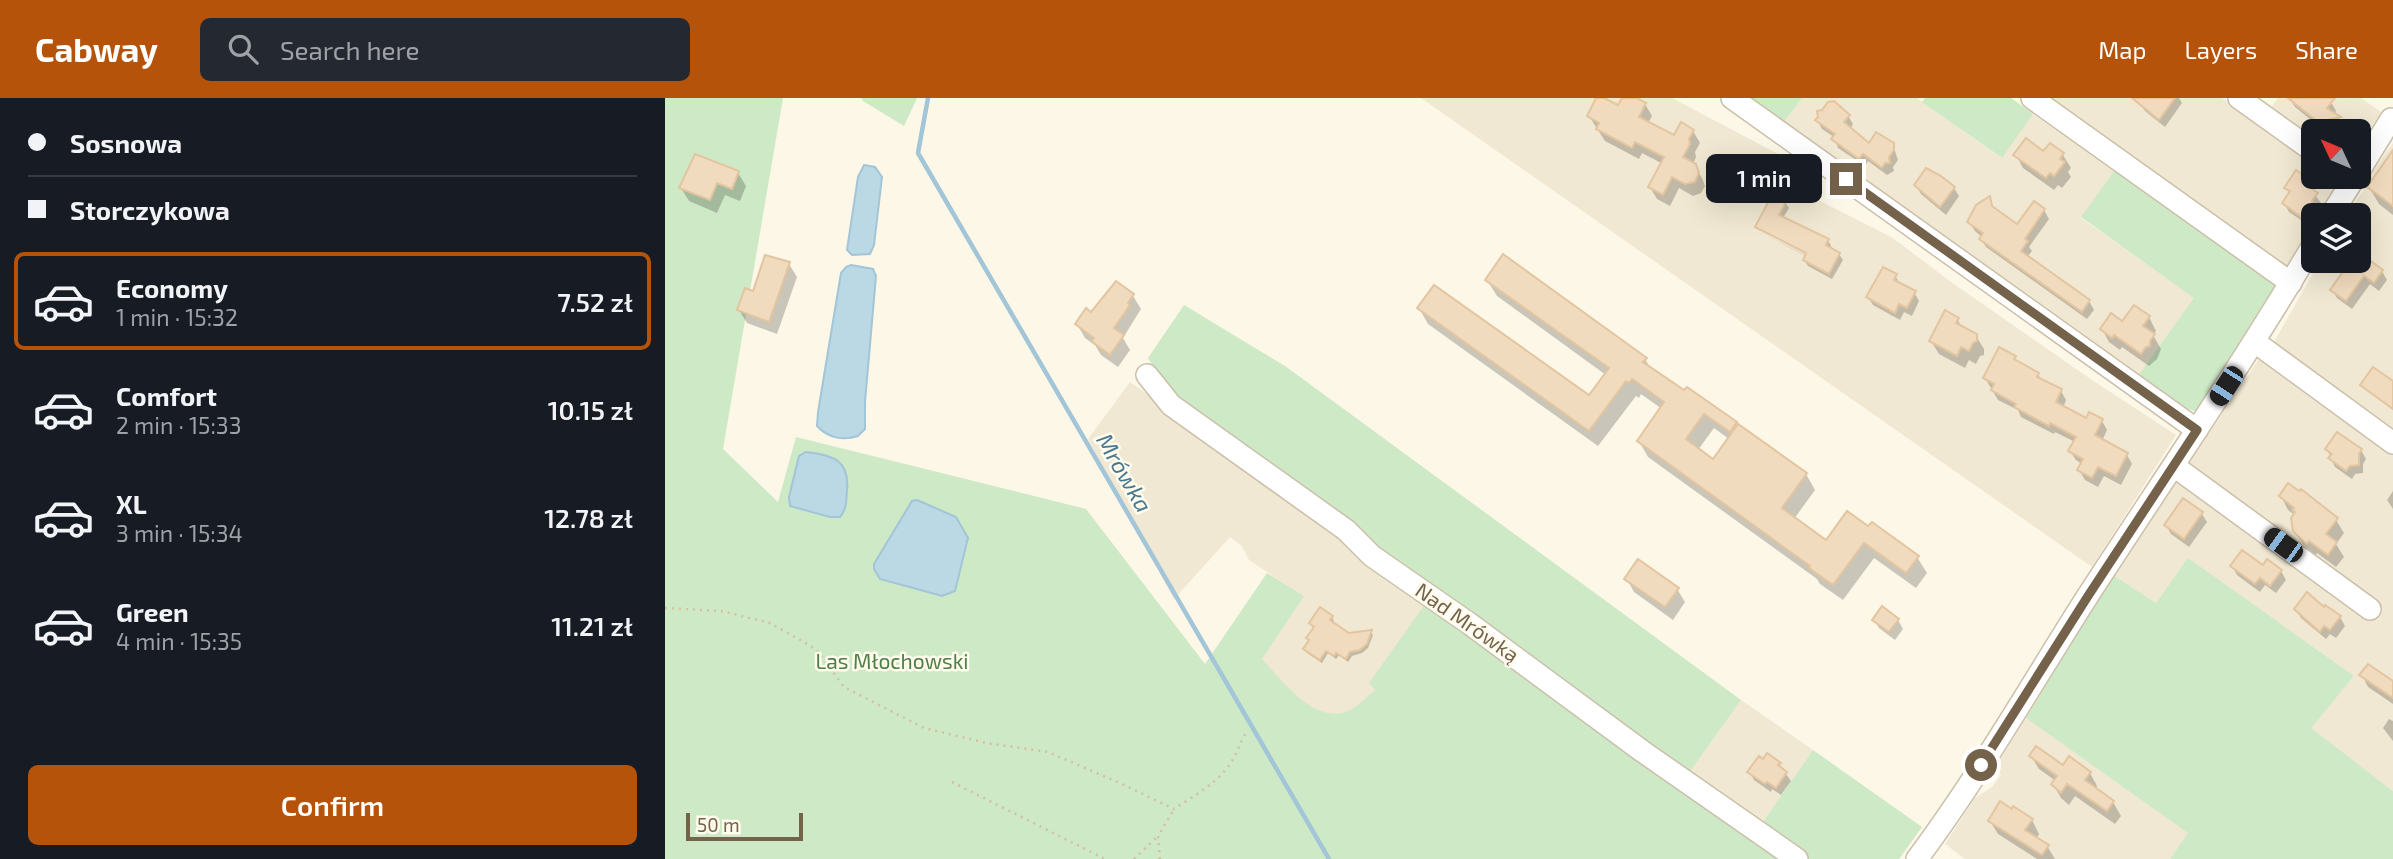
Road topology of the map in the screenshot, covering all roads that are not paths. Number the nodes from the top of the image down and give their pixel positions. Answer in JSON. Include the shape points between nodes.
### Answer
{"nodes":[{"id":1,"x":1732,"y":98,"type":"edge"},
{"id":2,"x":2032,"y":98,"type":"edge"},
{"id":3,"x":2239,"y":98,"type":"edge"},
{"id":4,"x":2391,"y":119,"type":"dead end"},
{"id":5,"x":2301,"y":142,"type":"edge"},
{"id":6,"x":2371,"y":150,"type":"edge"},
{"id":7,"x":2301,"y":266,"type":"edge"},
{"id":8,"x":2291,"y":283,"type":"junction"},
{"id":9,"x":2255,"y":342,"type":"junction"},
{"id":10,"x":1147,"y":375,"type":"dead end"},
{"id":11,"x":2197,"y":430,"type":"junction"},
{"id":12,"x":2393,"y":443,"type":"edge"},
{"id":13,"x":2174,"y":466,"type":"junction"},
{"id":14,"x":2370,"y":609,"type":"dead end"},
{"id":15,"x":1797,"y":859,"type":"edge"},
{"id":16,"x":1917,"y":859,"type":"edge"}],
"edges":[{"from":1,"to":11,"type":"street"},
{"from":2,"to":8,"type":"street"},
{"from":3,"to":5,"type":"street"},
{"from":4,"to":6,"type":"street"},
{"from":7,"to":8,"type":"street"},
{"from":8,"to":9,"type":"street"},
{"from":9,"to":11,"type":"street"},
{"from":9,"to":12,"type":"street"},
{"from":10,"to":15,"type":"street","name":"Nad Mrówką","via":[[1171,405],[1335,521],[1371,556]]},
{"from":11,"to":13,"type":"street"},
{"from":13,"to":14,"type":"street"},
{"from":13,"to":16,"type":"street","via":[[1959,802]]}]}
